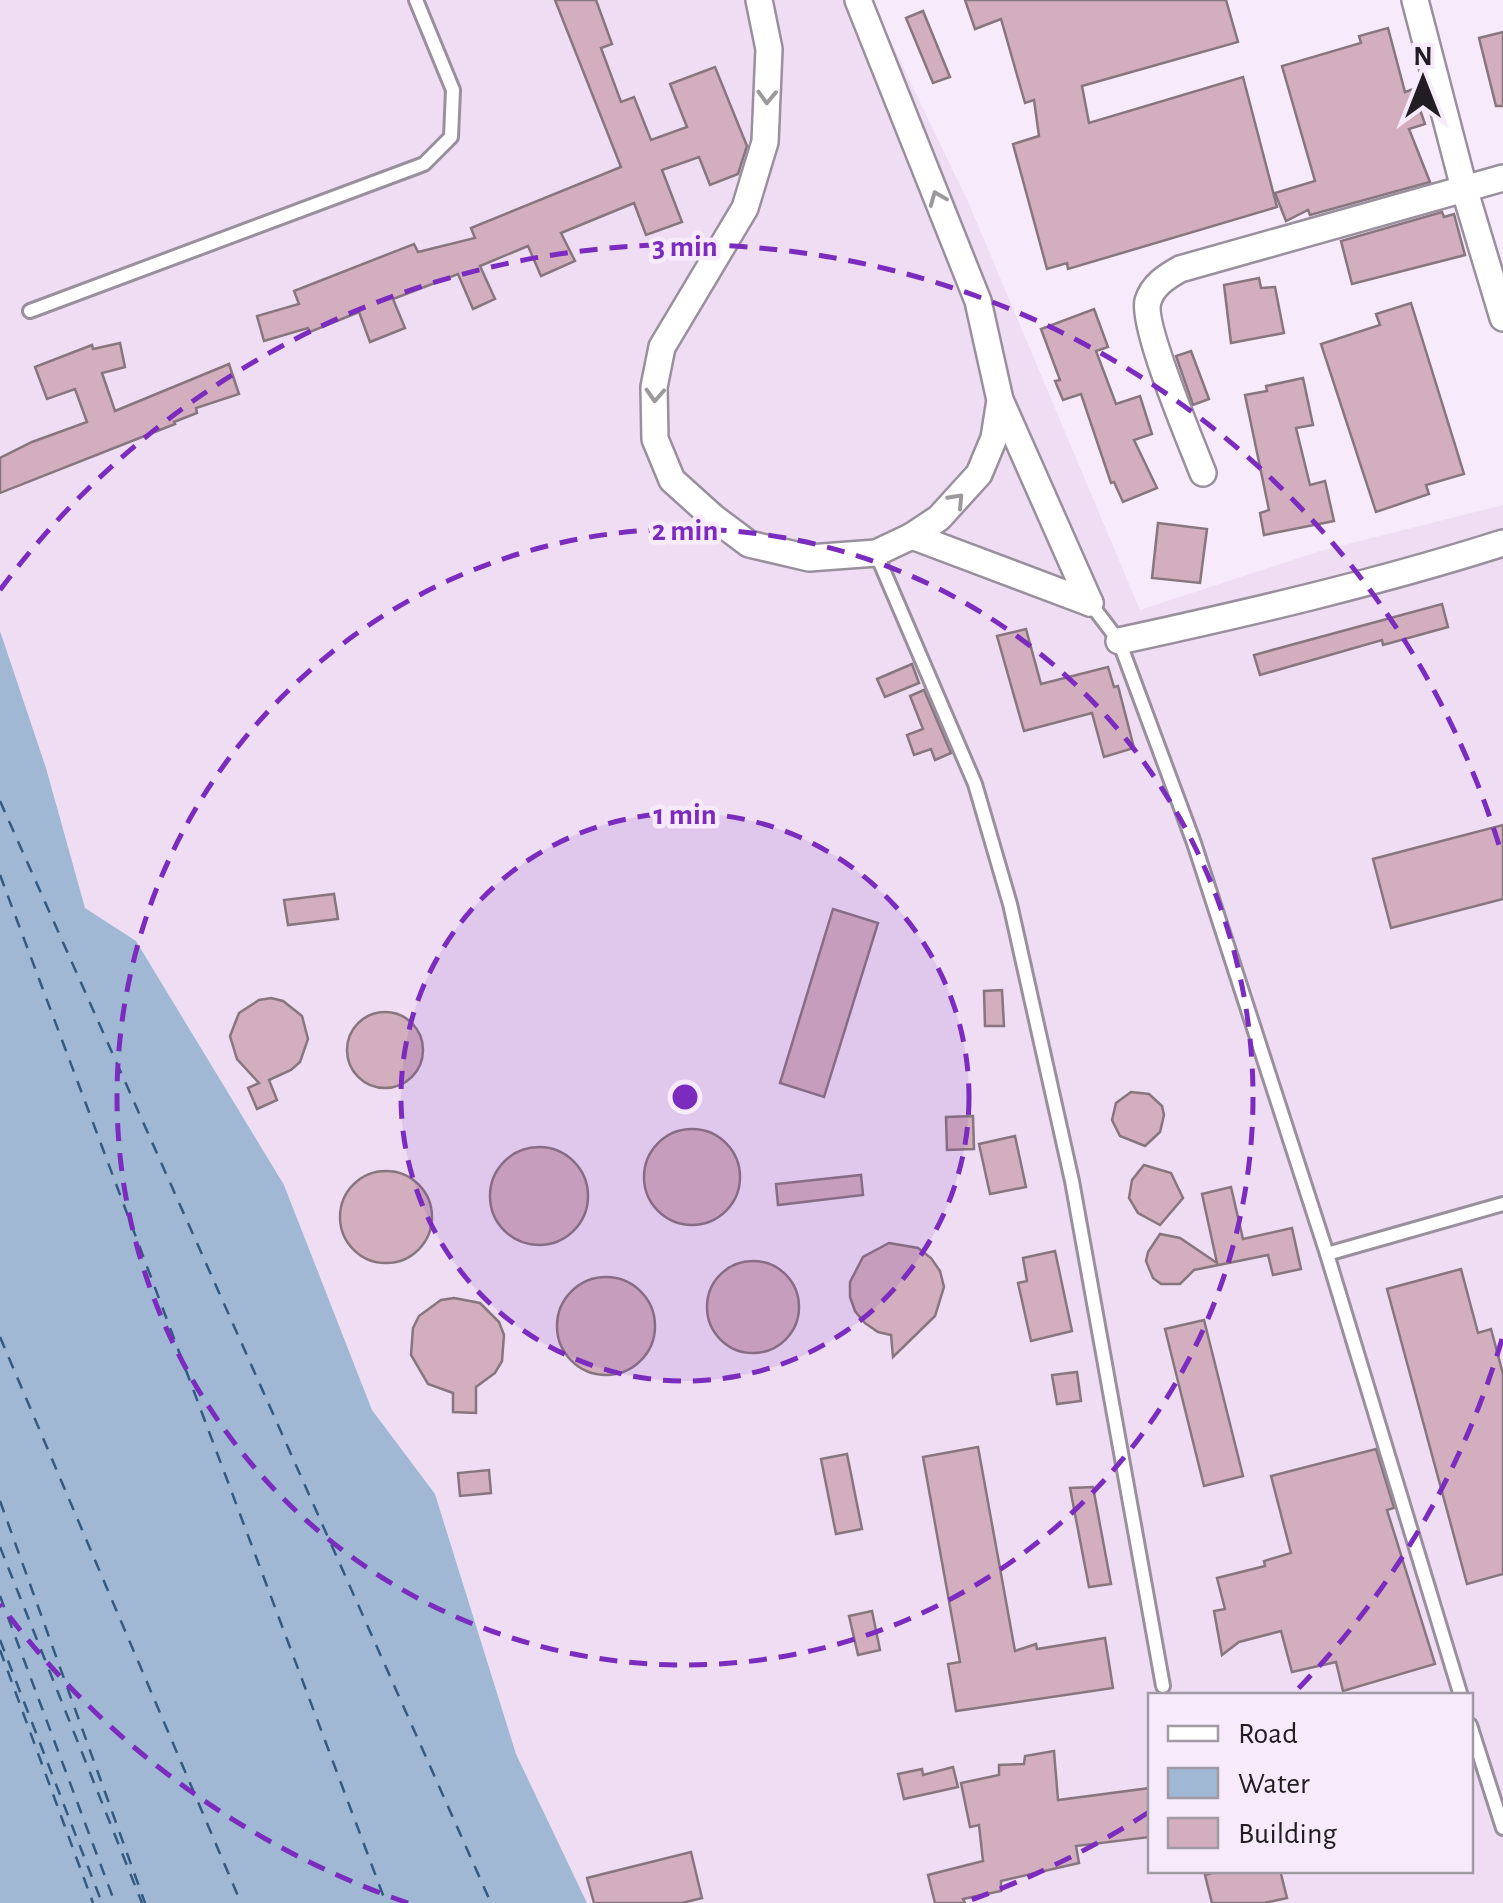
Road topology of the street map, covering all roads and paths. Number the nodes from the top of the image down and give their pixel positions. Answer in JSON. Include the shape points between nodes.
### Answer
{"nodes":[{"id":1,"x":416,"y":0,"type":"edge"},
{"id":2,"x":760,"y":0,"type":"edge"},
{"id":3,"x":858,"y":0,"type":"edge"},
{"id":4,"x":1414,"y":0,"type":"edge"},
{"id":5,"x":1503,"y":178,"type":"edge"},
{"id":6,"x":1464,"y":188,"type":"junction"},
{"id":7,"x":30,"y":311,"type":"dead end"},
{"id":8,"x":1503,"y":318,"type":"edge"},
{"id":9,"x":1000,"y":400,"type":"junction"},
{"id":10,"x":1203,"y":474,"type":"dead end"},
{"id":11,"x":912,"y":536,"type":"junction"},
{"id":12,"x":1503,"y":542,"type":"edge"},
{"id":13,"x":876,"y":553,"type":"junction"},
{"id":14,"x":1090,"y":603,"type":"junction"},
{"id":15,"x":1119,"y":641,"type":"junction"},
{"id":16,"x":1503,"y":1204,"type":"edge"},
{"id":17,"x":1327,"y":1254,"type":"junction"},
{"id":18,"x":1164,"y":1686,"type":"dead end"},
{"id":19,"x":1460,"y":1693,"type":"edge"},
{"id":20,"x":1473,"y":1734,"type":"edge"},
{"id":21,"x":1503,"y":1828,"type":"edge"}],
"edges":[{"from":1,"to":7,"type":"lane","via":[[453,90],[452,138],[424,164]]},
{"from":2,"to":13,"type":"street","one_way":true,"via":[[769,50],[765,142],[745,208],[662,347],[655,438],[672,480],[749,544],[809,558]]},
{"from":9,"to":3,"type":"street","one_way":true,"via":[[978,301]]},
{"from":4,"to":6,"type":"street"},
{"from":5,"to":6,"type":"street"},
{"from":6,"to":8,"type":"street"},
{"from":6,"to":10,"type":"street","via":[[1180,268],[1160,280],[1146,304],[1151,330]]},
{"from":11,"to":9,"type":"street","one_way":true,"via":[[939,518],[979,474]]},
{"from":9,"to":14,"type":"street"},
{"from":11,"to":13,"type":"street"},
{"from":11,"to":14,"type":"street"},
{"from":12,"to":15,"type":"street"},
{"from":13,"to":18,"type":"lane","via":[[975,784],[1010,904],[1072,1182]]},
{"from":14,"to":15,"type":"lane"},
{"from":15,"to":17,"type":"lane","via":[[1194,843]]},
{"from":16,"to":17,"type":"lane"},
{"from":17,"to":19,"type":"lane"},
{"from":20,"to":21,"type":"lane"}]}
